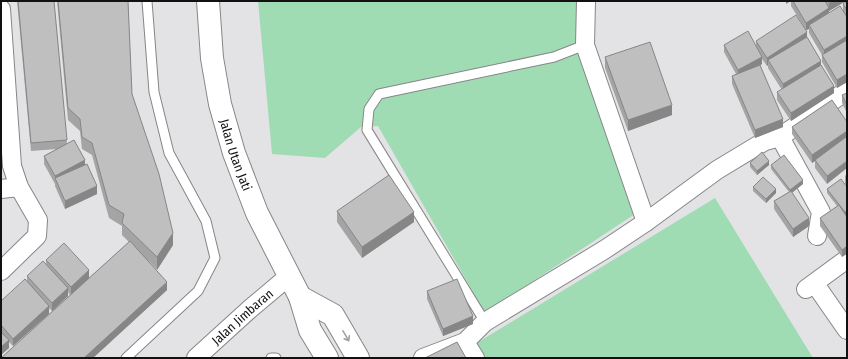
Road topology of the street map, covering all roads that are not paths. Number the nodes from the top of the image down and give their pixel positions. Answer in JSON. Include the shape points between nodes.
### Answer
{"nodes":[{"id":1,"x":147,"y":1,"type":"edge"},
{"id":2,"x":208,"y":1,"type":"edge"},
{"id":3,"x":586,"y":1,"type":"edge"},
{"id":4,"x":1,"y":9,"type":"edge"},
{"id":5,"x":585,"y":45,"type":"junction"},
{"id":6,"x":847,"y":92,"type":"edge"},
{"id":7,"x":780,"y":137,"type":"junction"},
{"id":8,"x":6,"y":166,"type":"edge"},
{"id":9,"x":20,"y":187,"type":"junction"},
{"id":10,"x":1,"y":189,"type":"edge"},
{"id":11,"x":646,"y":222,"type":"junction"},
{"id":12,"x":817,"y":236,"type":"dead end"},
{"id":13,"x":847,"y":259,"type":"edge"},
{"id":14,"x":1,"y":271,"type":"edge"},
{"id":15,"x":289,"y":276,"type":"junction"},
{"id":16,"x":300,"y":297,"type":"junction"},
{"id":17,"x":485,"y":322,"type":"junction"},
{"id":18,"x":847,"y":330,"type":"edge"},
{"id":19,"x":465,"y":342,"type":"junction"},
{"id":20,"x":126,"y":358,"type":"edge"},
{"id":21,"x":196,"y":358,"type":"edge"},
{"id":22,"x":270,"y":358,"type":"edge"},
{"id":23,"x":276,"y":358,"type":"edge"},
{"id":24,"x":326,"y":358,"type":"edge"},
{"id":25,"x":358,"y":358,"type":"edge"},
{"id":26,"x":423,"y":358,"type":"edge"},
{"id":27,"x":475,"y":358,"type":"edge"}],
"edges":[{"from":1,"to":20,"type":"lane","via":[[154,92],[169,153],[206,221],[215,258],[198,291]]},
{"from":2,"to":15,"type":"main road","name":"Jalan Utan Jati","via":[[213,66],[220,104],[234,153],[257,213]]},
{"from":3,"to":5,"type":"street"},
{"from":4,"to":8,"type":"street"},
{"from":5,"to":11,"type":"street"},
{"from":5,"to":17,"type":"lane","via":[[554,57],[379,94],[369,109],[368,130]]},
{"from":6,"to":7,"type":"street"},
{"from":7,"to":11,"type":"street","via":[[765,141],[716,170]]},
{"from":7,"to":12,"type":"street","via":[[821,212]]},
{"from":8,"to":9,"type":"street"},
{"from":9,"to":10,"type":"street"},
{"from":9,"to":14,"type":"street","via":[[38,220],[37,236]]},
{"from":11,"to":17,"type":"street"},
{"from":13,"to":18,"type":"street","via":[[810,286]]},
{"from":15,"to":16,"type":"main road","name":"Jalan Utan Jati"},
{"from":15,"to":21,"type":"street","name":"Jalan Jimbaran"},
{"from":16,"to":24,"type":"main road","name":"Jalan Utan Jati","via":[[310,330]]},
{"from":16,"to":25,"type":"main road","one_way":true,"via":[[334,315]]},
{"from":17,"to":19,"type":"street"},
{"from":19,"to":26,"type":"street"},
{"from":19,"to":27,"type":"street"},
{"from":22,"to":23,"type":"lane"}]}
